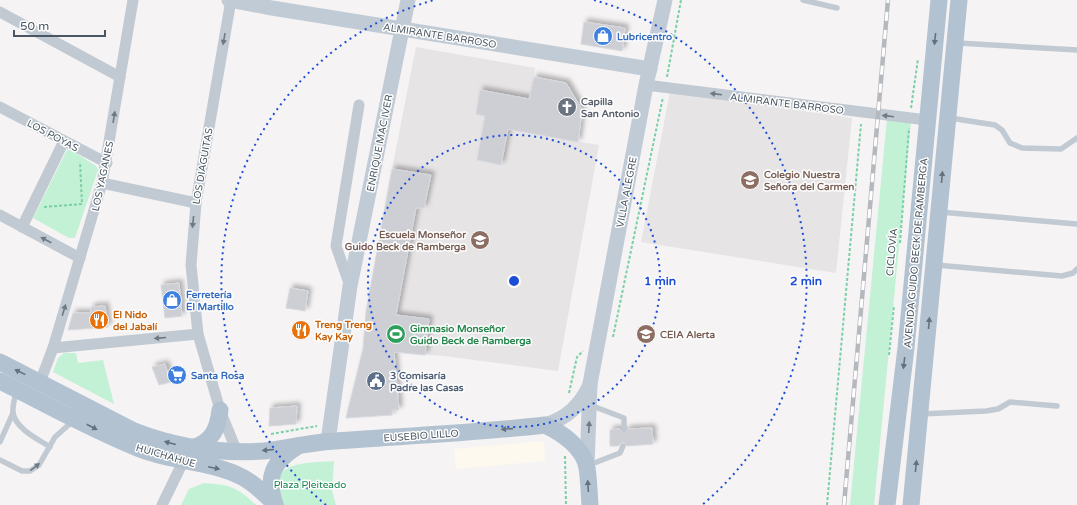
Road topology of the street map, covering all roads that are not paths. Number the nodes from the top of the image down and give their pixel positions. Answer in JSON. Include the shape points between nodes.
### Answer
{"nodes":[{"id":1,"x":133,"y":0,"type":"edge"},
{"id":2,"x":230,"y":0,"type":"edge"},
{"id":3,"x":408,"y":0,"type":"edge"},
{"id":4,"x":665,"y":0,"type":"edge"},
{"id":5,"x":803,"y":0,"type":"edge"},
{"id":6,"x":939,"y":0,"type":"edge"},
{"id":7,"x":959,"y":0,"type":"edge"},
{"id":8,"x":287,"y":5,"type":"edge"},
{"id":9,"x":837,"y":8,"type":"dead end"},
{"id":10,"x":0,"y":12,"type":"edge"},
{"id":11,"x":402,"y":28,"type":"junction"},
{"id":12,"x":955,"y":42,"type":"junction"},
{"id":13,"x":1077,"y":50,"type":"edge"},
{"id":14,"x":650,"y":69,"type":"junction"},
{"id":15,"x":120,"y":77,"type":"junction"},
{"id":16,"x":646,"y":85,"type":"junction"},
{"id":17,"x":360,"y":105,"type":"dead end"},
{"id":18,"x":0,"y":107,"type":"edge"},
{"id":19,"x":949,"y":110,"type":"junction"},
{"id":20,"x":927,"y":120,"type":"junction"},
{"id":21,"x":1077,"y":138,"type":"edge"},
{"id":22,"x":64,"y":141,"type":"junction"},
{"id":23,"x":946,"y":142,"type":"junction"},
{"id":24,"x":107,"y":163,"type":"junction"},
{"id":25,"x":102,"y":183,"type":"junction"},
{"id":26,"x":196,"y":203,"type":"junction"},
{"id":27,"x":939,"y":212,"type":"junction"},
{"id":28,"x":0,"y":215,"type":"edge"},
{"id":29,"x":1077,"y":224,"type":"edge"},
{"id":30,"x":22,"y":227,"type":"junction"},
{"id":31,"x":80,"y":258,"type":"junction"},
{"id":32,"x":934,"y":265,"type":"junction"},
{"id":33,"x":1077,"y":269,"type":"edge"},
{"id":34,"x":350,"y":286,"type":"junction"},
{"id":35,"x":198,"y":334,"type":"junction"},
{"id":36,"x":53,"y":348,"type":"junction"},
{"id":37,"x":0,"y":362,"type":"edge"},
{"id":38,"x":0,"y":381,"type":"edge"},
{"id":39,"x":40,"y":382,"type":"junction"},
{"id":40,"x":590,"y":384,"type":"junction"},
{"id":41,"x":16,"y":389,"type":"junction"},
{"id":42,"x":32,"y":397,"type":"junction"},
{"id":43,"x":590,"y":405,"type":"junction"},
{"id":44,"x":1056,"y":406,"type":"dead end"},
{"id":45,"x":220,"y":410,"type":"junction"},
{"id":46,"x":13,"y":413,"type":"junction"},
{"id":47,"x":920,"y":414,"type":"junction"},
{"id":48,"x":75,"y":419,"type":"junction"},
{"id":49,"x":545,"y":425,"type":"junction"},
{"id":50,"x":624,"y":429,"type":"dead end"},
{"id":51,"x":330,"y":434,"type":"junction"},
{"id":52,"x":0,"y":442,"type":"edge"},
{"id":53,"x":298,"y":446,"type":"junction"},
{"id":54,"x":623,"y":446,"type":"dead end"},
{"id":55,"x":50,"y":447,"type":"junction"},
{"id":56,"x":237,"y":452,"type":"junction"},
{"id":57,"x":188,"y":455,"type":"junction"},
{"id":58,"x":0,"y":460,"type":"edge"},
{"id":59,"x":587,"y":466,"type":"junction"},
{"id":60,"x":162,"y":505,"type":"edge"},
{"id":61,"x":275,"y":505,"type":"edge"},
{"id":62,"x":590,"y":505,"type":"edge"},
{"id":63,"x":888,"y":505,"type":"edge"},
{"id":64,"x":912,"y":505,"type":"edge"}],
"edges":[{"from":1,"to":15,"type":"street","name":"LOS YAGANES"},
{"from":2,"to":8,"type":"main road","name":"ALMIRANTE BARROSO"},
{"from":2,"to":26,"type":"street","name":"LOS DIAGUITAS","one_way":true},
{"from":3,"to":11,"type":"main road","name":"ENRIQUE MAC IVER"},
{"from":4,"to":14,"type":"main road","name":"VILLA ALEGRE"},
{"from":5,"to":9,"type":"lane"},
{"from":6,"to":20,"type":"main road","name":"AVENIDA GUIDO BECK DE RAMBERGA","one_way":true},
{"from":7,"to":12,"type":"main road","name":"AVENIDA GUIDO BECK DE RAMBERGA"},
{"from":8,"to":11,"type":"main road","name":"ALMIRANTE BARROSO"},
{"from":10,"to":15,"type":"street"},
{"from":11,"to":14,"type":"main road","name":"ALMIRANTE BARROSO"},
{"from":11,"to":34,"type":"main road","name":"ENRIQUE MAC IVER"},
{"from":12,"to":13,"type":"lane"},
{"from":12,"to":19,"type":"main road","name":"AVENIDA GUIDO BECK DE RAMBERGA"},
{"from":14,"to":16,"type":"main road","name":"VILLA ALEGRE"},
{"from":24,"to":15,"type":"street","name":"LOS YAGANES","one_way":true},
{"from":20,"to":16,"type":"street","name":"ALMIRANTE BARROSO","one_way":true},
{"from":16,"to":40,"type":"main road","name":"VILLA ALEGRE"},
{"from":17,"to":34,"type":"street","name":"ENRIQUE MAC IVER","via":[[336,246]]},
{"from":18,"to":22,"type":"street","name":"LOS POYAS"},
{"from":19,"to":20,"type":"main road"},
{"from":19,"to":21,"type":"lane","via":[[995,125],[1002,130],[1010,143],[1022,148],[1061,149]]},
{"from":19,"to":23,"type":"main road","name":"AVENIDA GUIDO BECK DE RAMBERGA"},
{"from":20,"to":23,"type":"main road","via":[[938,127]]},
{"from":20,"to":63,"type":"main road","name":"AVENIDA GUIDO BECK DE RAMBERGA","one_way":true,"via":[[906,348]]},
{"from":22,"to":24,"type":"street","name":"LOS POYAS"},
{"from":22,"to":30,"type":"street"},
{"from":27,"to":23,"type":"main road","name":"AVENIDA GUIDO BECK DE RAMBERGA","one_way":true},
{"from":24,"to":25,"type":"street","name":"LOS YAGANES"},
{"from":25,"to":26,"type":"street"},
{"from":25,"to":31,"type":"street","name":"LOS YAGANES"},
{"from":26,"to":35,"type":"street","name":"LOS DIAGUITAS","one_way":true,"via":[[191,265]]},
{"from":27,"to":29,"type":"lane"},
{"from":27,"to":32,"type":"main road","name":"AVENIDA GUIDO BECK DE RAMBERGA"},
{"from":28,"to":30,"type":"street"},
{"from":31,"to":30,"type":"street","one_way":true},
{"from":36,"to":31,"type":"street","name":"LOS YAGANES","one_way":true},
{"from":32,"to":33,"type":"lane","via":[[1062,276]]},
{"from":47,"to":32,"type":"main road","name":"AVENIDA GUIDO BECK DE RAMBERGA","one_way":true},
{"from":34,"to":51,"type":"main road","name":"ENRIQUE MAC IVER"},
{"from":35,"to":36,"type":"street","one_way":true},
{"from":35,"to":45,"type":"street","name":"LOS DIAGUITAS"},
{"from":36,"to":39,"type":"street"},
{"from":39,"to":37,"type":"main road","name":"HUICHAHUE","one_way":true},
{"from":38,"to":41,"type":"main road","name":"HUICHAHUE"},
{"from":39,"to":42,"type":"main road"},
{"from":57,"to":39,"type":"main road","name":"HUICHAHUE","one_way":true,"via":[[162,441],[134,431]]},
{"from":40,"to":43,"type":"main road","name":"VILLA ALEGRE"},
{"from":40,"to":49,"type":"main road","name":"VILLA ALEGRE","via":[[583,398],[566,416]]},
{"from":41,"to":42,"type":"main road","name":"HUICHAHUE"},
{"from":41,"to":46,"type":"lane"},
{"from":42,"to":48,"type":"main road","name":"HUICHAHUE"},
{"from":43,"to":50,"type":"lane","via":[[624,418]]},
{"from":59,"to":43,"type":"main road","name":"VILLA ALEGRE","one_way":true},
{"from":44,"to":47,"type":"lane","via":[[1010,402],[998,409],[986,411]]},
{"from":45,"to":56,"type":"street","name":"LOS DIAGUITAS"},
{"from":45,"to":57,"type":"main road","via":[[214,433]]},
{"from":46,"to":52,"type":"lane"},
{"from":46,"to":55,"type":"lane","via":[[26,431]]},
{"from":64,"to":47,"type":"main road","name":"AVENIDA GUIDO BECK DE RAMBERGA","one_way":true},
{"from":48,"to":55,"type":"lane","via":[[55,437]]},
{"from":48,"to":57,"type":"main road","name":"HUICHAHUE","one_way":true,"via":[[142,450]]},
{"from":49,"to":51,"type":"main road","name":"EUSEBIO LILLO","one_way":true},
{"from":49,"to":59,"type":"main road","via":[[566,436],[576,446]]},
{"from":51,"to":53,"type":"main road","name":"EUSEBIO LILLO"},
{"from":53,"to":56,"type":"main road","name":"EUSEBIO LILLO","one_way":true},
{"from":53,"to":61,"type":"main road","via":[[285,455],[272,474],[270,486]]},
{"from":54,"to":59,"type":"lane","via":[[620,453]]},
{"from":58,"to":55,"type":"lane","one_way":true,"via":[[22,471],[30,471],[38,466]]},
{"from":56,"to":57,"type":"main road","name":"HUICHAHUE"},
{"from":57,"to":60,"type":"street"},
{"from":57,"to":61,"type":"main road","name":"HUICHAHUE","one_way":true,"via":[[242,477]]},
{"from":62,"to":59,"type":"main road","name":"VILLA ALEGRE","one_way":true}]}
